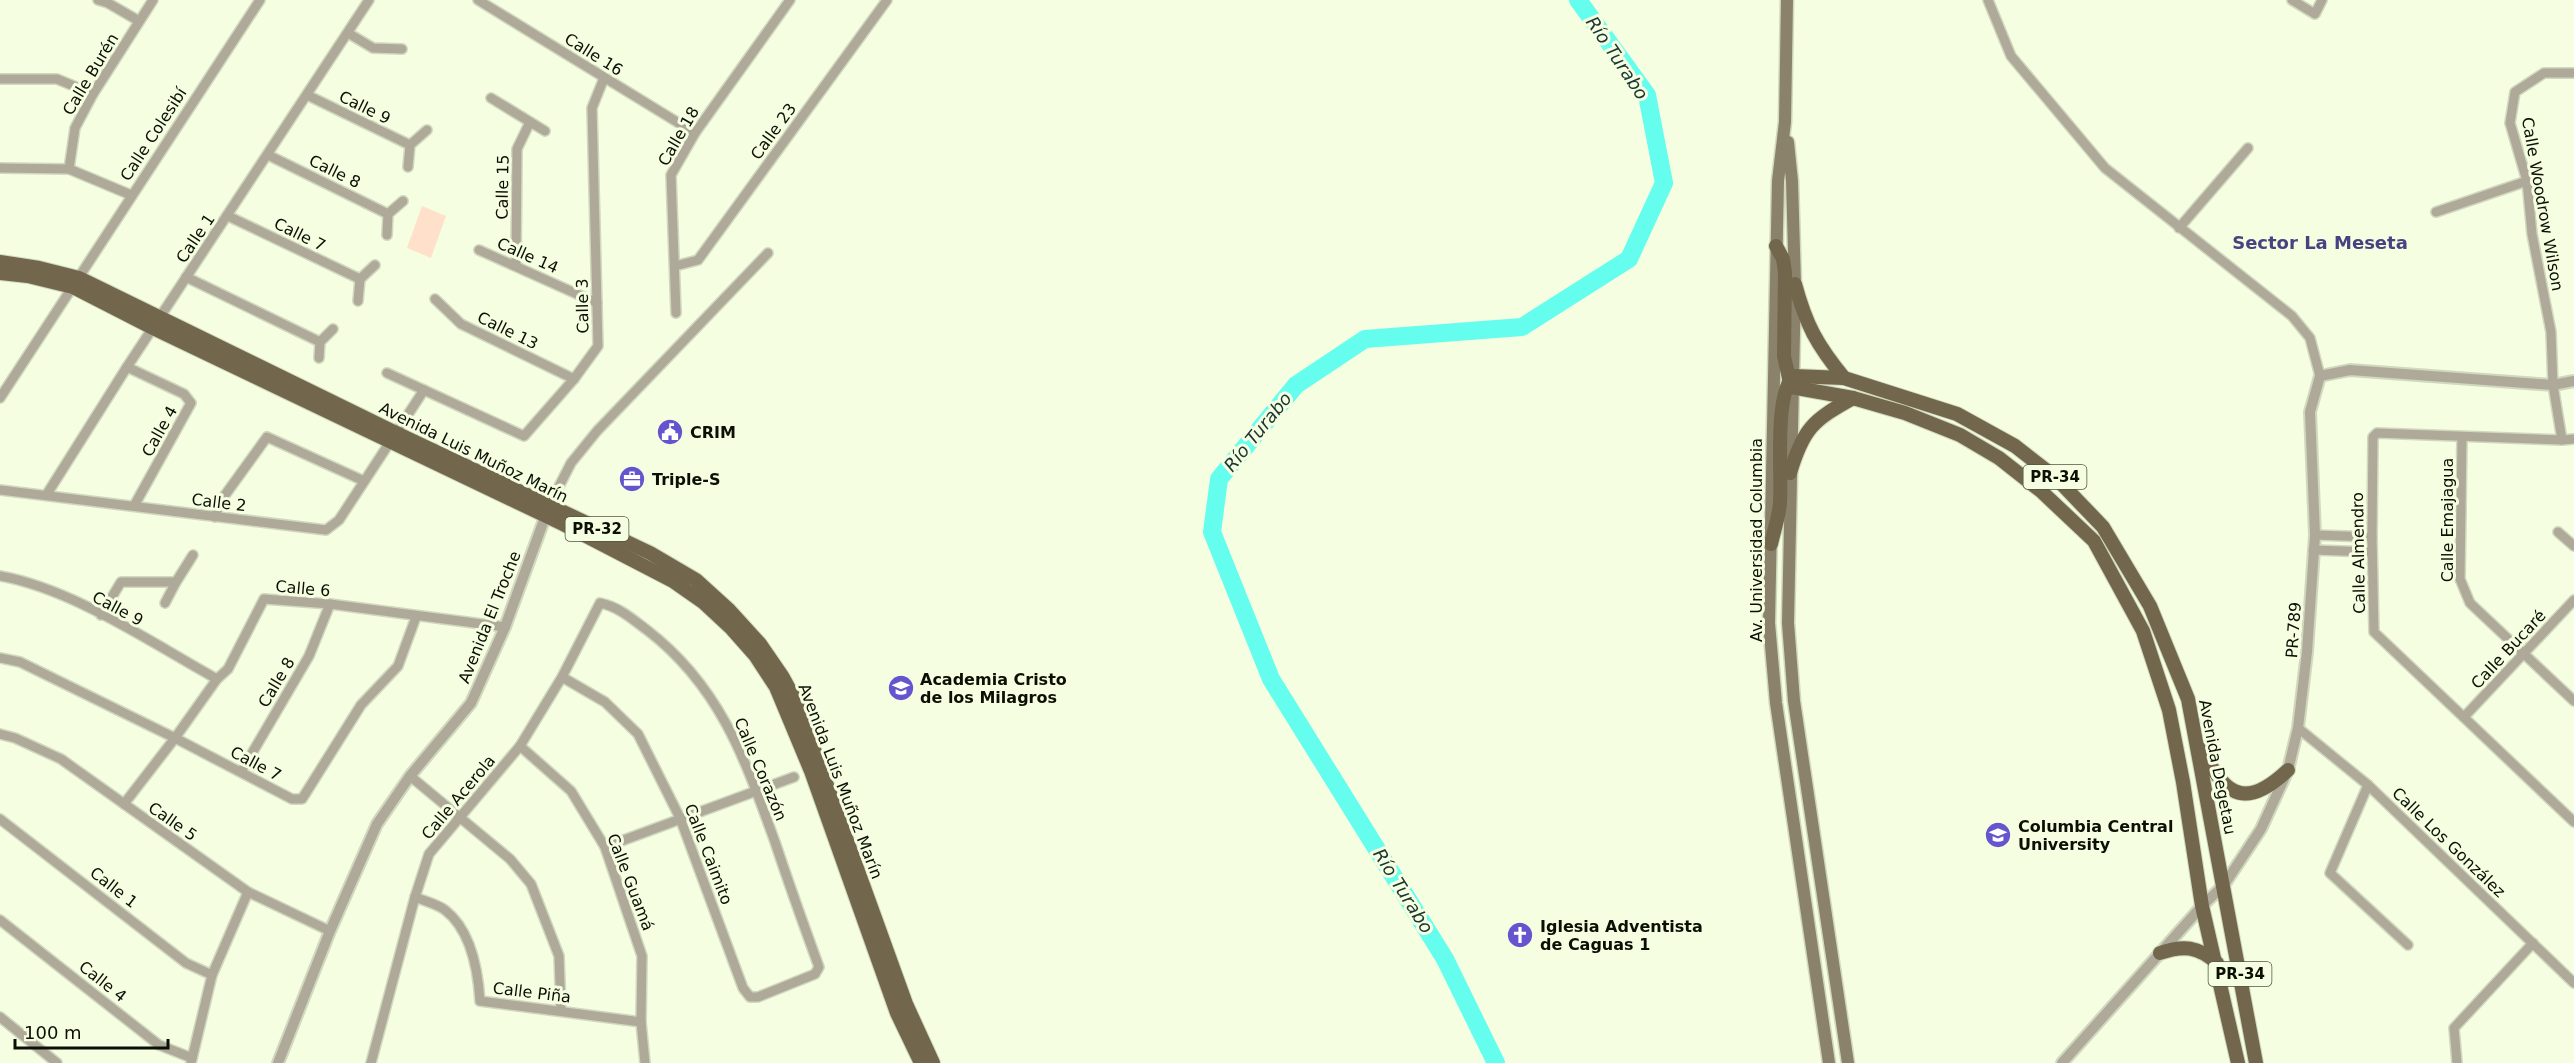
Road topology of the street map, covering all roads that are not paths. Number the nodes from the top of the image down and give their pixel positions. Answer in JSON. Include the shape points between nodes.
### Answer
{"nodes":[{"id":1,"x":98,"y":0,"type":"edge"},
{"id":2,"x":153,"y":0,"type":"edge"},
{"id":3,"x":260,"y":0,"type":"edge"},
{"id":4,"x":369,"y":0,"type":"edge"},
{"id":5,"x":478,"y":0,"type":"edge"},
{"id":6,"x":789,"y":0,"type":"edge"},
{"id":7,"x":887,"y":0,"type":"edge"},
{"id":8,"x":1787,"y":0,"type":"edge"},
{"id":9,"x":1989,"y":0,"type":"edge"},
{"id":10,"x":2292,"y":0,"type":"edge"},
{"id":11,"x":2322,"y":1,"type":"edge"},
{"id":12,"x":140,"y":21,"type":"junction"},
{"id":13,"x":348,"y":33,"type":"junction"},
{"id":14,"x":402,"y":50,"type":"dead end"},
{"id":15,"x":2574,"y":74,"type":"edge"},
{"id":16,"x":604,"y":78,"type":"junction"},
{"id":17,"x":0,"y":79,"type":"edge"},
{"id":18,"x":93,"y":94,"type":"junction"},
{"id":19,"x":307,"y":95,"type":"junction"},
{"id":20,"x":491,"y":98,"type":"dead end"},
{"id":21,"x":530,"y":122,"type":"junction"},
{"id":22,"x":1785,"y":122,"type":"junction"},
{"id":23,"x":427,"y":129,"type":"dead end"},
{"id":24,"x":545,"y":131,"type":"dead end"},
{"id":25,"x":695,"y":133,"type":"junction"},
{"id":26,"x":410,"y":145,"type":"junction"},
{"id":27,"x":2248,"y":148,"type":"dead end"},
{"id":28,"x":268,"y":155,"type":"junction"},
{"id":29,"x":408,"y":167,"type":"dead end"},
{"id":30,"x":0,"y":168,"type":"edge"},
{"id":31,"x":69,"y":169,"type":"junction"},
{"id":32,"x":2527,"y":181,"type":"junction"},
{"id":33,"x":131,"y":195,"type":"junction"},
{"id":34,"x":403,"y":201,"type":"dead end"},
{"id":35,"x":2436,"y":212,"type":"dead end"},
{"id":36,"x":388,"y":214,"type":"junction"},
{"id":37,"x":228,"y":216,"type":"junction"},
{"id":38,"x":2179,"y":228,"type":"junction"},
{"id":39,"x":387,"y":235,"type":"dead end"},
{"id":40,"x":1776,"y":246,"type":"junction"},
{"id":41,"x":479,"y":250,"type":"dead end"},
{"id":42,"x":768,"y":253,"type":"dead end"},
{"id":43,"x":0,"y":262,"type":"edge"},
{"id":44,"x":516,"y":265,"type":"junction"},
{"id":45,"x":375,"y":266,"type":"dead end"},
{"id":46,"x":675,"y":266,"type":"junction"},
{"id":47,"x":0,"y":273,"type":"edge"},
{"id":48,"x":186,"y":278,"type":"junction"},
{"id":49,"x":360,"y":279,"type":"junction"},
{"id":50,"x":76,"y":282,"type":"junction"},
{"id":51,"x":1795,"y":284,"type":"junction"},
{"id":52,"x":435,"y":299,"type":"dead end"},
{"id":53,"x":358,"y":301,"type":"dead end"},
{"id":54,"x":597,"y":303,"type":"junction"},
{"id":55,"x":676,"y":313,"type":"dead end"},
{"id":56,"x":156,"y":323,"type":"junction"},
{"id":57,"x":333,"y":329,"type":"dead end"},
{"id":58,"x":320,"y":342,"type":"junction"},
{"id":59,"x":319,"y":358,"type":"dead end"},
{"id":60,"x":127,"y":367,"type":"junction"},
{"id":61,"x":387,"y":373,"type":"dead end"},
{"id":62,"x":2320,"y":376,"type":"junction"},
{"id":63,"x":1844,"y":378,"type":"junction"},
{"id":64,"x":574,"y":379,"type":"junction"},
{"id":65,"x":2574,"y":381,"type":"edge"},
{"id":66,"x":1791,"y":382,"type":"junction"},
{"id":67,"x":4,"y":385,"type":"edge"},
{"id":68,"x":2553,"y":385,"type":"junction"},
{"id":69,"x":424,"y":390,"type":"junction"},
{"id":70,"x":0,"y":398,"type":"edge"},
{"id":71,"x":1853,"y":398,"type":"junction"},
{"id":72,"x":2462,"y":436,"type":"junction"},
{"id":73,"x":393,"y":438,"type":"junction"},
{"id":74,"x":2574,"y":439,"type":"edge"},
{"id":75,"x":2562,"y":440,"type":"junction"},
{"id":76,"x":1790,"y":473,"type":"junction"},
{"id":77,"x":364,"y":481,"type":"junction"},
{"id":78,"x":0,"y":490,"type":"edge"},
{"id":79,"x":47,"y":495,"type":"junction"},
{"id":80,"x":134,"y":506,"type":"junction"},
{"id":81,"x":547,"y":511,"type":"junction"},
{"id":82,"x":215,"y":517,"type":"junction"},
{"id":83,"x":2558,"y":532,"type":"dead end"},
{"id":84,"x":2315,"y":535,"type":"junction"},
{"id":85,"x":2372,"y":537,"type":"junction"},
{"id":86,"x":1771,"y":544,"type":"junction"},
{"id":87,"x":2574,"y":546,"type":"edge"},
{"id":88,"x":2313,"y":550,"type":"junction"},
{"id":89,"x":2372,"y":552,"type":"junction"},
{"id":90,"x":193,"y":555,"type":"dead end"},
{"id":91,"x":0,"y":576,"type":"edge"},
{"id":92,"x":176,"y":582,"type":"junction"},
{"id":93,"x":2574,"y":600,"type":"edge"},
{"id":94,"x":165,"y":603,"type":"dead end"},
{"id":95,"x":600,"y":603,"type":"joint"},
{"id":96,"x":330,"y":604,"type":"junction"},
{"id":97,"x":101,"y":615,"type":"junction"},
{"id":98,"x":416,"y":616,"type":"junction"},
{"id":99,"x":505,"y":627,"type":"junction"},
{"id":100,"x":2523,"y":655,"type":"junction"},
{"id":101,"x":0,"y":658,"type":"edge"},
{"id":102,"x":562,"y":677,"type":"junction"},
{"id":103,"x":217,"y":679,"type":"junction"},
{"id":104,"x":2574,"y":701,"type":"edge"},
{"id":105,"x":2464,"y":717,"type":"junction"},
{"id":106,"x":2192,"y":723,"type":"junction"},
{"id":107,"x":2298,"y":728,"type":"junction"},
{"id":108,"x":0,"y":734,"type":"edge"},
{"id":109,"x":175,"y":738,"type":"junction"},
{"id":110,"x":520,"y":746,"type":"junction"},
{"id":111,"x":2288,"y":770,"type":"junction"},
{"id":112,"x":241,"y":772,"type":"junction"},
{"id":113,"x":410,"y":776,"type":"junction"},
{"id":114,"x":794,"y":777,"type":"dead end"},
{"id":115,"x":2368,"y":785,"type":"junction"},
{"id":116,"x":756,"y":791,"type":"junction"},
{"id":117,"x":124,"y":804,"type":"junction"},
{"id":118,"x":460,"y":816,"type":"junction"},
{"id":119,"x":680,"y":818,"type":"junction"},
{"id":120,"x":0,"y":819,"type":"edge"},
{"id":121,"x":2574,"y":822,"type":"edge"},
{"id":122,"x":605,"y":847,"type":"junction"},
{"id":123,"x":2224,"y":885,"type":"junction"},
{"id":124,"x":248,"y":892,"type":"junction"},
{"id":125,"x":415,"y":897,"type":"junction"},
{"id":126,"x":2202,"y":906,"type":"junction"},
{"id":127,"x":0,"y":920,"type":"edge"},
{"id":128,"x":330,"y":930,"type":"junction"},
{"id":129,"x":2532,"y":943,"type":"junction"},
{"id":130,"x":2408,"y":945,"type":"dead end"},
{"id":131,"x":2160,"y":953,"type":"junction"},
{"id":132,"x":816,"y":960,"type":"joint"},
{"id":133,"x":2217,"y":963,"type":"junction"},
{"id":134,"x":212,"y":975,"type":"junction"},
{"id":135,"x":2574,"y":983,"type":"edge"},
{"id":136,"x":894,"y":985,"type":"junction"},
{"id":137,"x":1836,"y":985,"type":"junction"},
{"id":138,"x":1818,"y":988,"type":"junction"},
{"id":139,"x":561,"y":1011,"type":"junction"},
{"id":140,"x":0,"y":1017,"type":"edge"},
{"id":141,"x":641,"y":1022,"type":"junction"},
{"id":142,"x":191,"y":1060,"type":"edge"},
{"id":143,"x":57,"y":1063,"type":"edge"},
{"id":144,"x":278,"y":1063,"type":"edge"},
{"id":145,"x":371,"y":1063,"type":"edge"},
{"id":146,"x":645,"y":1063,"type":"edge"},
{"id":147,"x":921,"y":1063,"type":"edge"},
{"id":148,"x":933,"y":1063,"type":"edge"},
{"id":149,"x":1829,"y":1063,"type":"edge"},
{"id":150,"x":1848,"y":1063,"type":"edge"},
{"id":151,"x":2062,"y":1063,"type":"edge"},
{"id":152,"x":2238,"y":1063,"type":"edge"},
{"id":153,"x":2256,"y":1063,"type":"edge"},
{"id":154,"x":2457,"y":1063,"type":"edge"}],
"edges":[{"from":1,"to":12,"type":"street"},
{"from":2,"to":12,"type":"street","name":"Calle Burén"},
{"from":3,"to":33,"type":"street","name":"Calle Colesibí"},
{"from":4,"to":13,"type":"street","name":"Calle 1"},
{"from":5,"to":16,"type":"street","name":"Calle 16"},
{"from":6,"to":25,"type":"street","name":"Calle 18"},
{"from":7,"to":46,"type":"street","name":"Calle 23","via":[[698,260]]},
{"from":8,"to":22,"type":"main road","name":"Av. Universidad Columbia"},
{"from":9,"to":38,"type":"street","via":[[2011,56],[2105,168]]},
{"from":10,"to":11,"type":"street","via":[[2315,14]]},
{"from":12,"to":18,"type":"street","name":"Calle Burén"},
{"from":13,"to":14,"type":"street","via":[[373,48]]},
{"from":13,"to":19,"type":"street","name":"Calle 1"},
{"from":15,"to":32,"type":"street","name":"Calle Woodrow Wilson","via":[[2544,74],[2515,92],[2510,123]]},
{"from":16,"to":25,"type":"street","name":"Calle 16"},
{"from":16,"to":54,"type":"street","name":"Calle 3","via":[[592,108]]},
{"from":17,"to":18,"type":"street","via":[[57,79]]},
{"from":18,"to":31,"type":"street","name":"Calle Burén","via":[[75,128]]},
{"from":19,"to":26,"type":"street","name":"Calle 9"},
{"from":19,"to":28,"type":"street","name":"Calle 1"},
{"from":20,"to":21,"type":"street"},
{"from":21,"to":24,"type":"street"},
{"from":21,"to":44,"type":"street","name":"Calle 15","via":[[517,149]]},
{"from":22,"to":40,"type":"main road","name":"Av. Universidad Columbia"},
{"from":22,"to":51,"type":"main road","name":"Av. Universidad Columbia","via":[[1792,181]]},
{"from":23,"to":26,"type":"street"},
{"from":25,"to":46,"type":"street","name":"Calle 18","via":[[671,175]]},
{"from":26,"to":29,"type":"street"},
{"from":27,"to":38,"type":"street"},
{"from":28,"to":36,"type":"street","name":"Calle 8"},
{"from":28,"to":37,"type":"street","name":"Calle 1"},
{"from":30,"to":31,"type":"street"},
{"from":31,"to":33,"type":"street"},
{"from":32,"to":35,"type":"street"},
{"from":32,"to":68,"type":"street","name":"Calle Woodrow Wilson","via":[[2532,234],[2551,332]]},
{"from":33,"to":50,"type":"street","name":"Calle Colesibí"},
{"from":34,"to":36,"type":"street"},
{"from":36,"to":39,"type":"street"},
{"from":37,"to":48,"type":"street","name":"Calle 1"},
{"from":37,"to":49,"type":"street","name":"Calle 7"},
{"from":38,"to":62,"type":"street","via":[[2292,316],[2310,338]]},
{"from":40,"to":66,"type":"main road","via":[[1785,272],[1784,356]]},
{"from":40,"to":86,"type":"main road","name":"Av. Universidad Columbia"},
{"from":41,"to":44,"type":"street","name":"Calle 14"},
{"from":42,"to":81,"type":"street","name":"Avenida El Troche","via":[[597,431],[571,463]]},
{"from":43,"to":50,"type":"main road","name":"Avenida Luis Muñoz Marín","number":"PR-32","via":[[39,268]]},
{"from":44,"to":54,"type":"street","name":"Calle 14"},
{"from":45,"to":49,"type":"street"},
{"from":46,"to":55,"type":"street","name":"Calle 18"},
{"from":47,"to":50,"type":"main road","name":"Avenida Luis Muñoz Marín","number":"PR-32"},
{"from":48,"to":56,"type":"street","name":"Calle 1"},
{"from":48,"to":58,"type":"street"},
{"from":49,"to":53,"type":"street"},
{"from":50,"to":56,"type":"main road","name":"Avenida Luis Muñoz Marín","number":"PR-32"},
{"from":50,"to":67,"type":"street","name":"Calle Colesibí"},
{"from":51,"to":63,"type":"main road","via":[[1804,318],[1821,350]]},
{"from":51,"to":66,"type":"main road","name":"Av. Universidad Columbia"},
{"from":52,"to":64,"type":"street","name":"Calle 13","via":[[462,324]]},
{"from":54,"to":64,"type":"street","name":"Calle 3","via":[[598,346]]},
{"from":56,"to":60,"type":"street","name":"Calle 1"},
{"from":56,"to":73,"type":"main road","name":"Avenida Luis Muñoz Marín","number":"PR-32"},
{"from":57,"to":58,"type":"street"},
{"from":58,"to":59,"type":"street"},
{"from":60,"to":79,"type":"street","name":"Calle 1"},
{"from":60,"to":80,"type":"street","name":"Calle 4","via":[[184,394],[191,403]]},
{"from":61,"to":69,"type":"street"},
{"from":62,"to":68,"type":"street","via":[[2350,370]]},
{"from":62,"to":84,"type":"street","name":"PR-789","number":"PR-789","via":[[2310,412]]},
{"from":63,"to":66,"type":"main road","name":"Avenida Degetau","number":"PR-34"},
{"from":63,"to":106,"type":"main road","name":"Avenida Degetau","number":"PR-34","via":[[1957,414],[2015,446],[2056,478],[2103,527],[2150,606],[2188,699]]},
{"from":64,"to":69,"type":"street","name":"Calle 3","via":[[524,436]]},
{"from":65,"to":68,"type":"street"},
{"from":66,"to":71,"type":"main road","number":"PR-34"},
{"from":66,"to":76,"type":"main road","name":"Av. Universidad Columbia"},
{"from":66,"to":86,"type":"main road","via":[[1782,411],[1778,515]]},
{"from":67,"to":70,"type":"street","name":"Calle Colesibí"},
{"from":68,"to":75,"type":"street","name":"Calle Woodrow Wilson"},
{"from":69,"to":73,"type":"street","name":"Calle 2"},
{"from":71,"to":76,"type":"main road","via":[[1815,422],[1798,447]]},
{"from":71,"to":126,"type":"main road","number":"PR-34","via":[[1960,435],[1999,458],[2094,541],[2143,631],[2169,710]]},
{"from":72,"to":75,"type":"street","name":"Calle Almendro"},
{"from":72,"to":85,"type":"street","name":"Calle Almendro","via":[[2377,433],[2373,437]]},
{"from":72,"to":100,"type":"street","name":"Calle Emajagua","via":[[2463,591],[2470,603]]},
{"from":73,"to":77,"type":"street","name":"Calle 2"},
{"from":73,"to":81,"type":"main road","name":"Avenida Luis Muñoz Marín","number":"PR-32"},
{"from":74,"to":75,"type":"street","name":"Calle Almendro"},
{"from":76,"to":137,"type":"main road","name":"Av. Universidad Columbia","via":[[1788,623],[1794,701]]},
{"from":77,"to":82,"type":"street","name":"Calle 2","via":[[339,520],[326,530]]},
{"from":77,"to":82,"type":"street","via":[[267,436],[220,502]]},
{"from":78,"to":79,"type":"street","name":"Calle 2"},
{"from":79,"to":80,"type":"street","name":"Calle 2"},
{"from":80,"to":82,"type":"street","name":"Calle 2"},
{"from":81,"to":99,"type":"street","name":"Avenida El Troche"},
{"from":81,"to":136,"type":"main road","name":"Avenida Luis Muñoz Marín","number":"PR-32","via":[[673,580],[703,603],[755,654],[786,695],[811,771]]},
{"from":83,"to":87,"type":"street"},
{"from":84,"to":85,"type":"street"},
{"from":84,"to":88,"type":"street","name":"PR-789","number":"PR-789"},
{"from":85,"to":89,"type":"street","name":"Calle Almendro"},
{"from":86,"to":138,"type":"main road","name":"Av. Universidad Columbia","via":[[1769,623],[1776,704]]},
{"from":88,"to":89,"type":"street"},
{"from":88,"to":107,"type":"street","name":"PR-789","number":"PR-789"},
{"from":89,"to":105,"type":"street","name":"Calle Almendro","via":[[2374,632]]},
{"from":90,"to":92,"type":"street"},
{"from":91,"to":97,"type":"street","name":"Calle 9","via":[[46,589]]},
{"from":92,"to":94,"type":"street"},
{"from":92,"to":97,"type":"street","via":[[121,582]]},
{"from":93,"to":100,"type":"street","name":"Calle Bucaré"},
{"from":95,"to":102,"type":"street","name":"Calle Acerola"},
{"from":95,"to":116,"type":"street","name":"Calle Corazón","via":[[616,606],[669,647],[703,685],[729,726]]},
{"from":96,"to":98,"type":"street","name":"Calle 6"},
{"from":96,"to":103,"type":"street","name":"Calle 6","via":[[264,599],[228,669]]},
{"from":96,"to":112,"type":"street","name":"Calle 8","via":[[309,656]]},
{"from":97,"to":103,"type":"street","name":"Calle 9"},
{"from":98,"to":99,"type":"street","name":"Calle 6"},
{"from":98,"to":112,"type":"street","name":"Calle 7","via":[[398,666],[361,705],[302,799],[292,799]]},
{"from":99,"to":113,"type":"street","name":"Avenida El Troche","via":[[471,703]]},
{"from":100,"to":104,"type":"street","name":"Calle Emajagua"},
{"from":100,"to":105,"type":"street","name":"Calle Bucaré"},
{"from":101,"to":109,"type":"street","name":"Calle 7","via":[[20,662]]},
{"from":102,"to":110,"type":"street","name":"Calle Acerola"},
{"from":102,"to":119,"type":"street","name":"Calle Caimito","via":[[605,702],[638,734]]},
{"from":103,"to":109,"type":"street","name":"Calle 6"},
{"from":105,"to":121,"type":"street","name":"Calle Almendro"},
{"from":106,"to":111,"type":"main road","via":[[2212,769],[2243,795],[2273,785]]},
{"from":106,"to":123,"type":"main road","name":"Avenida Degetau","number":"PR-34"},
{"from":107,"to":111,"type":"street","name":"PR-789","number":"PR-789"},
{"from":107,"to":115,"type":"street","name":"Calle Los González"},
{"from":108,"to":117,"type":"street","name":"Calle 5","via":[[62,759]]},
{"from":109,"to":112,"type":"street","name":"Calle 7"},
{"from":109,"to":117,"type":"street","name":"Calle 6"},
{"from":110,"to":118,"type":"street","name":"Calle Acerola"},
{"from":110,"to":122,"type":"street","name":"Calle Guamá","via":[[571,791]]},
{"from":111,"to":123,"type":"street","name":"PR-789","number":"PR-789","via":[[2261,829]]},
{"from":113,"to":118,"type":"street"},
{"from":113,"to":128,"type":"street","name":"Avenida El Troche","via":[[377,824]]},
{"from":114,"to":116,"type":"street"},
{"from":115,"to":129,"type":"street","name":"Calle Los González"},
{"from":115,"to":130,"type":"street","via":[[2330,873]]},
{"from":116,"to":119,"type":"street"},
{"from":116,"to":132,"type":"street","name":"Calle Corazón"},
{"from":117,"to":124,"type":"street","name":"Calle 5"},
{"from":118,"to":125,"type":"street","name":"Calle Acerola","via":[[429,854]]},
{"from":118,"to":139,"type":"street","via":[[510,859],[531,884],[559,956]]},
{"from":119,"to":122,"type":"street"},
{"from":119,"to":132,"type":"street","name":"Calle Caimito","via":[[743,988],[750,997],[814,974],[819,967]]},
{"from":120,"to":134,"type":"street","name":"Calle 1","via":[[186,963]]},
{"from":122,"to":141,"type":"street","name":"Calle Guamá","via":[[642,956]]},
{"from":123,"to":126,"type":"street","name":"PR-789","number":"PR-789"},
{"from":123,"to":153,"type":"main road","name":"Avenida Degetau","number":"PR-34"},
{"from":124,"to":128,"type":"street","name":"Calle 5"},
{"from":124,"to":134,"type":"street"},
{"from":125,"to":139,"type":"street","name":"Calle Piña","via":[[444,909],[461,927],[478,971],[480,1000]]},
{"from":125,"to":145,"type":"street","name":"Calle Acerola"},
{"from":126,"to":131,"type":"street","name":"PR-789","number":"PR-789"},
{"from":126,"to":133,"type":"main road","number":"PR-34"},
{"from":127,"to":142,"type":"street","name":"Calle 4","via":[[159,1045]]},
{"from":128,"to":144,"type":"street","name":"Avenida El Troche"},
{"from":129,"to":135,"type":"street","name":"Calle Los González"},
{"from":129,"to":154,"type":"street","via":[[2454,1028]]},
{"from":131,"to":133,"type":"main road","via":[[2190,947]]},
{"from":131,"to":151,"type":"street","name":"PR-789","number":"PR-789"},
{"from":133,"to":152,"type":"main road","number":"PR-34"},
{"from":134,"to":142,"type":"street"},
{"from":136,"to":147,"type":"main road","name":"Avenida Luis Muñoz Marín","number":"PR-32","via":[[897,1013]]},
{"from":136,"to":148,"type":"main road","name":"Avenida Luis Muñoz Marín","number":"PR-32"},
{"from":137,"to":138,"type":"main road"},
{"from":137,"to":150,"type":"main road","name":"Av. Universidad Columbia"},
{"from":138,"to":149,"type":"main road","name":"Av. Universidad Columbia"},
{"from":139,"to":141,"type":"street","name":"Calle Piña"},
{"from":140,"to":143,"type":"street"},
{"from":141,"to":146,"type":"street","name":"Calle Guamá"}]}
